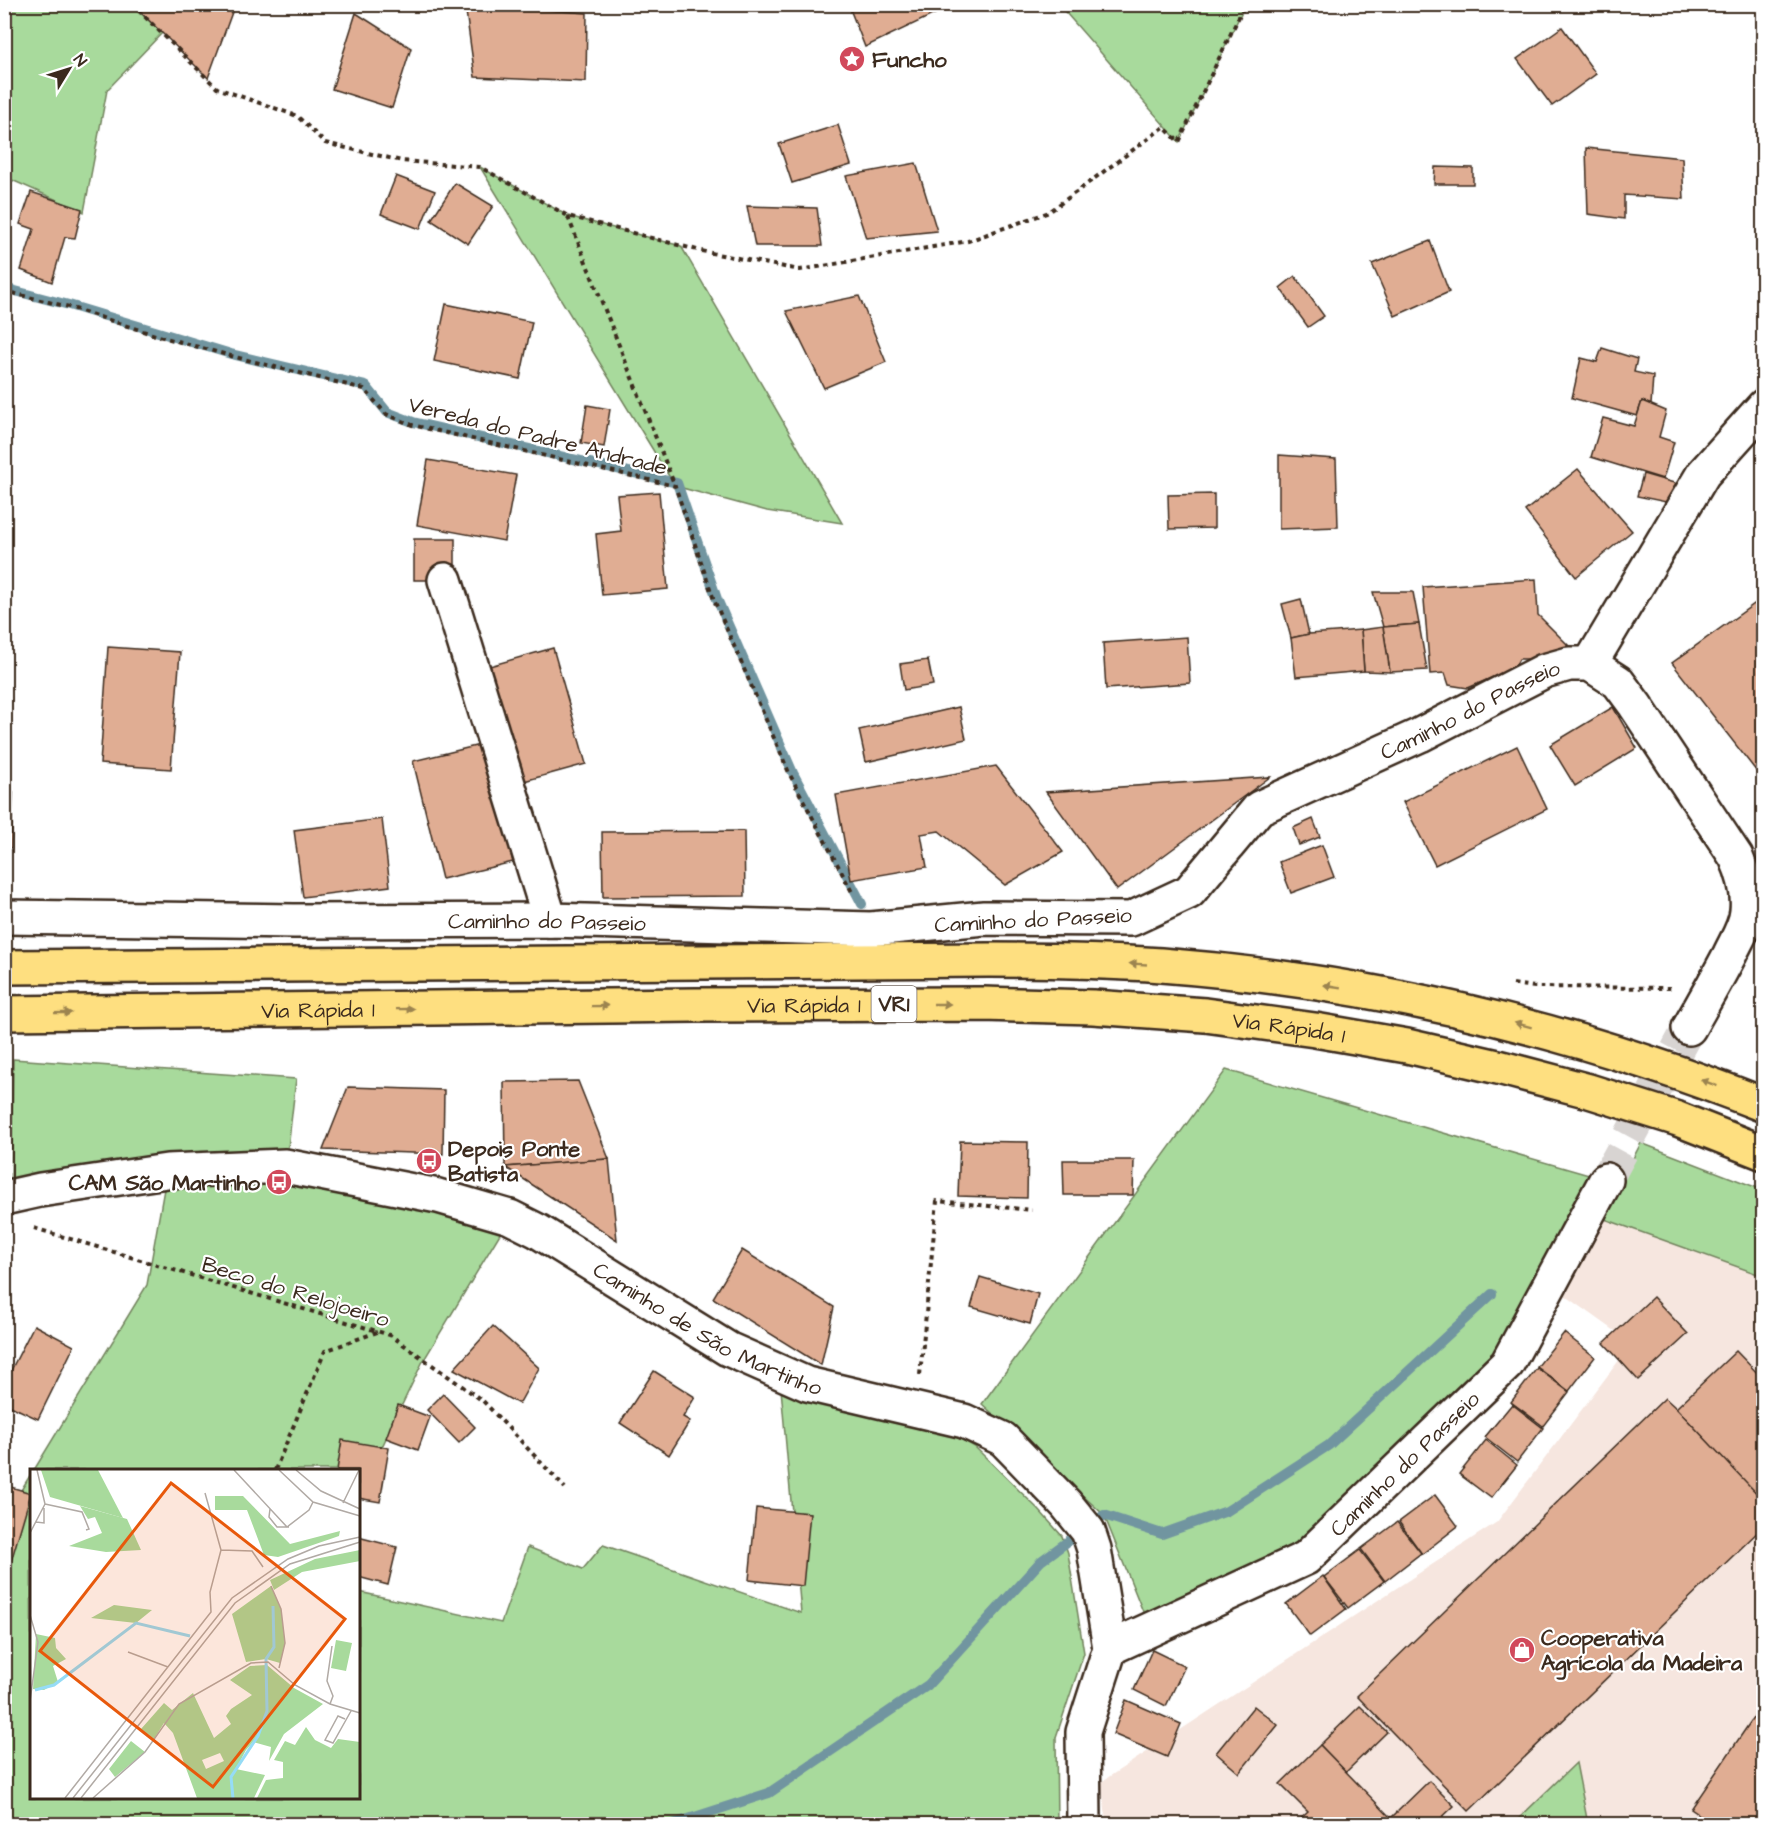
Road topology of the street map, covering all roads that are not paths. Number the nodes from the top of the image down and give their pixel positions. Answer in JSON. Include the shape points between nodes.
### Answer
{"nodes":[{"id":1,"x":1764,"y":406,"type":"edge"},
{"id":2,"x":445,"y":580,"type":"dead end"},
{"id":3,"x":1590,"y":664,"type":"junction"},
{"id":4,"x":4,"y":917,"type":"edge"},
{"id":5,"x":550,"y":920,"type":"junction"},
{"id":6,"x":4,"y":967,"type":"edge"},
{"id":7,"x":4,"y":1013,"type":"edge"},
{"id":8,"x":1689,"y":1028,"type":"tunnel mouth"},
{"id":9,"x":1764,"y":1105,"type":"edge"},
{"id":10,"x":1764,"y":1153,"type":"edge"},
{"id":11,"x":1606,"y":1180,"type":"tunnel mouth"},
{"id":12,"x":4,"y":1198,"type":"edge"},
{"id":13,"x":1110,"y":1648,"type":"junction"},
{"id":14,"x":1084,"y":1824,"type":"edge"}],
"edges":[{"from":1,"to":3,"type":"street","via":[[1703,474]]},
{"from":2,"to":5,"type":"street"},
{"from":3,"to":5,"type":"street","name":"Caminho do Passeio","via":[[1569,664],[1544,671],[1420,735],[1259,808],[1189,892],[1131,919],[984,918],[871,929]]},
{"from":3,"to":8,"type":"street","name":"Caminho do Passeio","via":[[1618,682],[1635,705],[1737,857],[1744,875],[1747,914],[1741,933]]},
{"from":4,"to":5,"type":"street","name":"Caminho do Passeio"},
{"from":9,"to":6,"type":"highway","name":"Via Rápida 1","number":"VR1","one_way":true,"via":[[1614,1051],[1490,1017],[1332,985],[1161,965],[989,960]]},
{"from":7,"to":10,"type":"highway","name":"Via Rápida 1","number":"VR1","one_way":true,"via":[[982,1004],[1194,1014],[1327,1032],[1498,1066],[1678,1119]]},
{"from":11,"to":13,"type":"street","name":"Caminho do Passeio","via":[[1508,1364],[1306,1558]]},
{"from":12,"to":13,"type":"street","name":"Caminho de São Martinho","via":[[167,1171],[285,1167],[438,1196],[510,1217],[538,1230],[728,1349],[807,1383],[964,1421],[1003,1439],[1088,1531]]},
{"from":13,"to":14,"type":"street","name":"Caminho de São Martinho","via":[[1083,1731]]}]}
